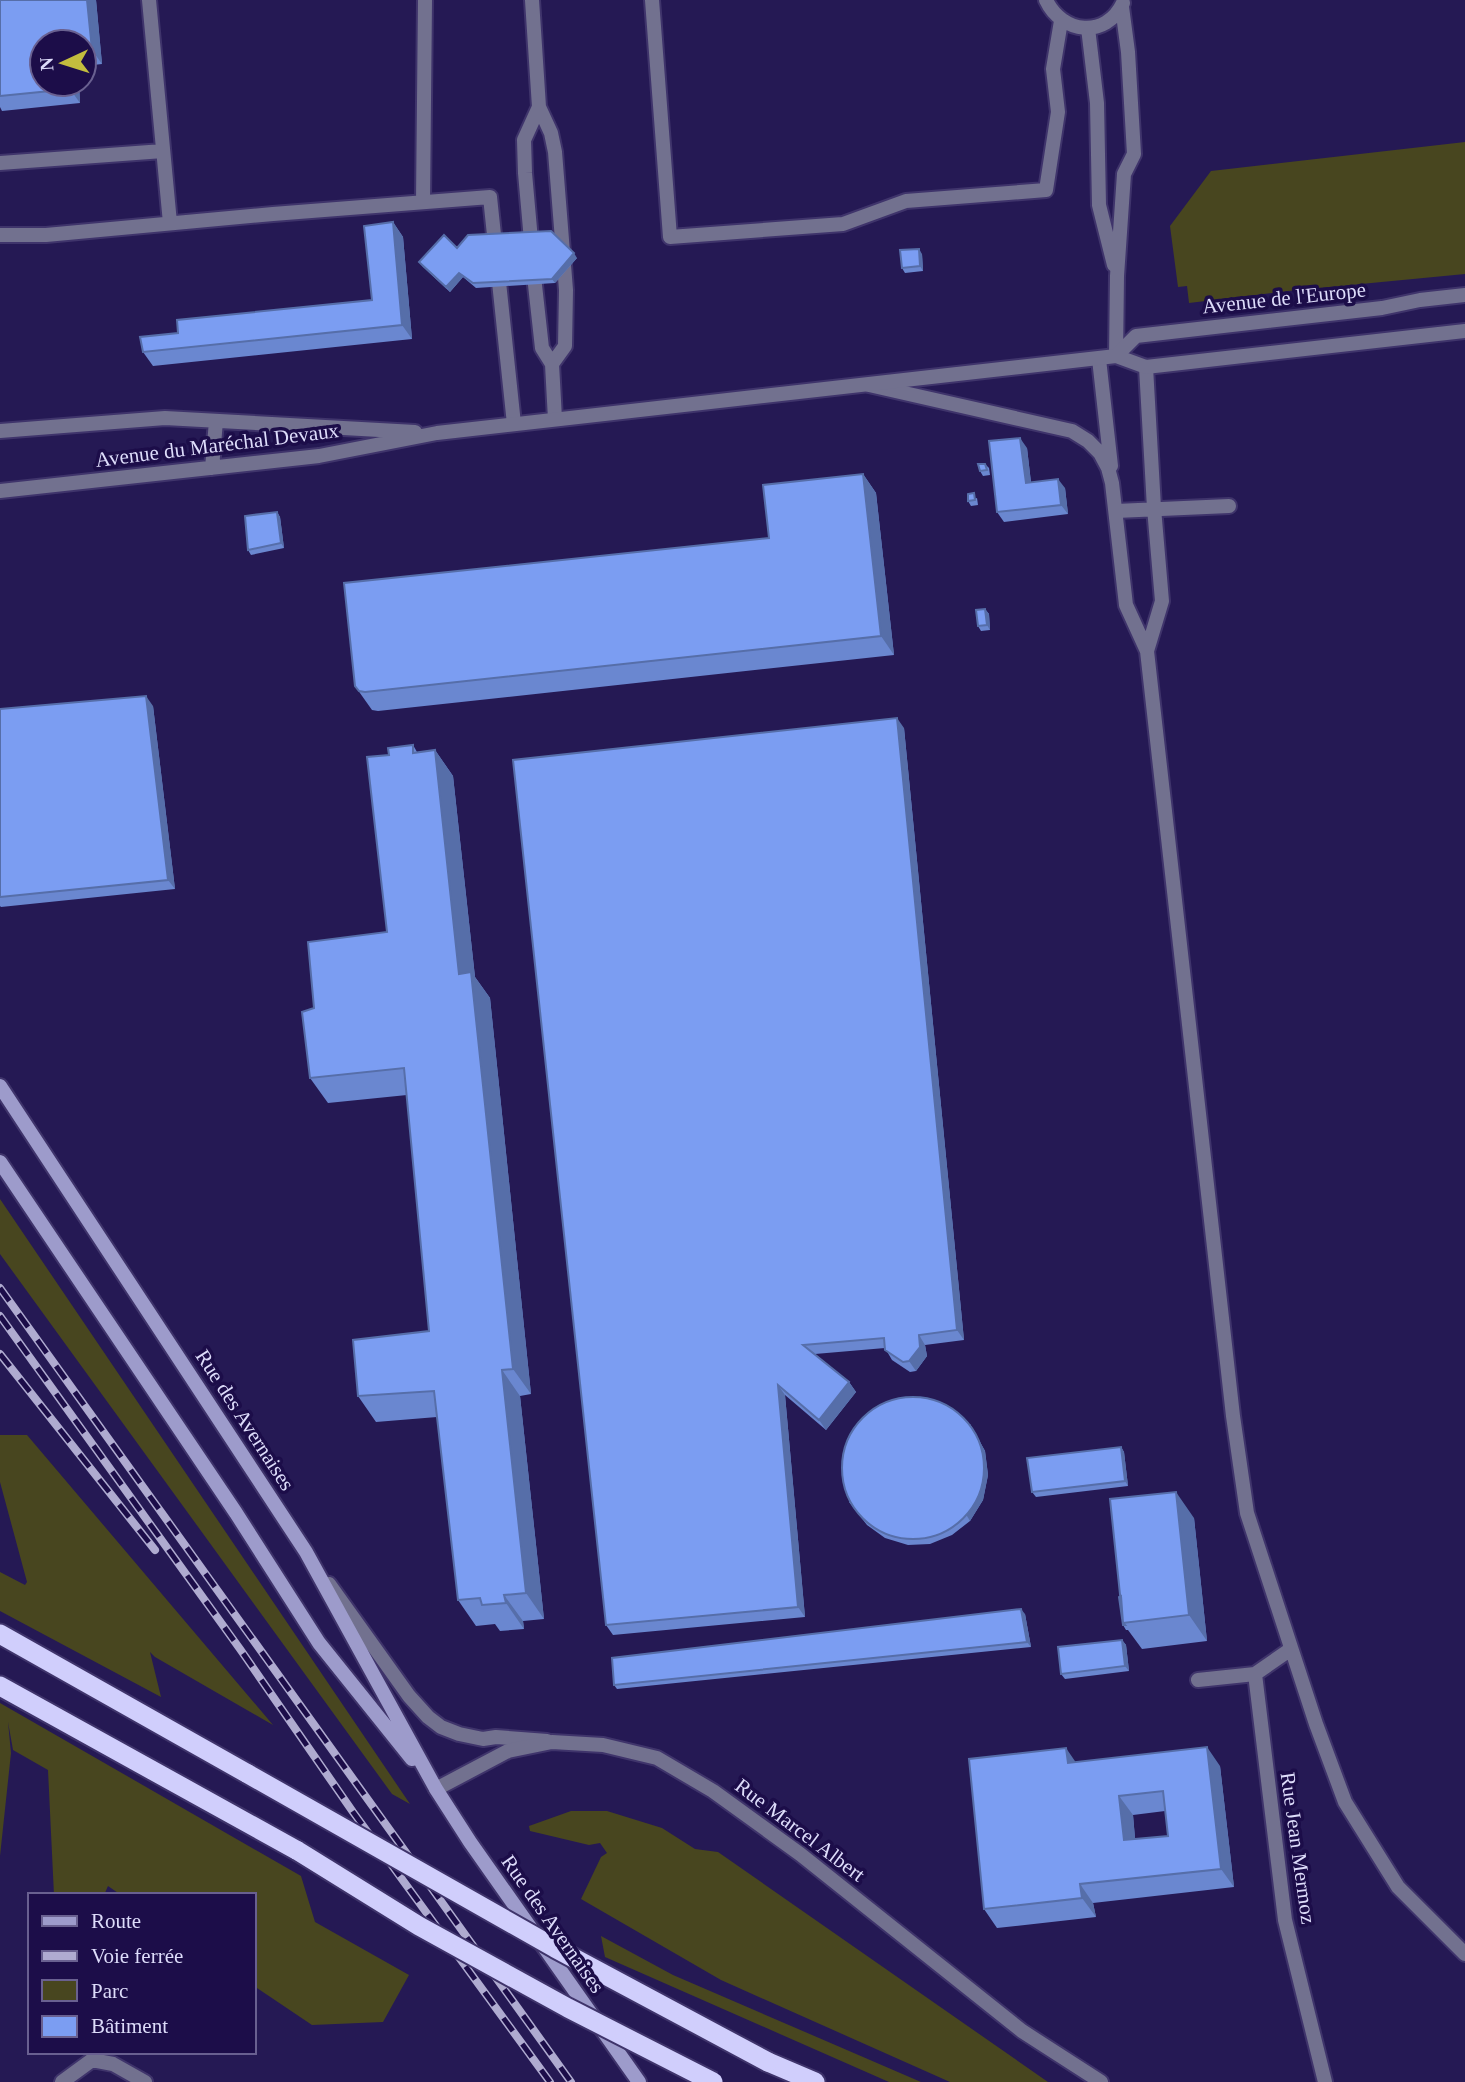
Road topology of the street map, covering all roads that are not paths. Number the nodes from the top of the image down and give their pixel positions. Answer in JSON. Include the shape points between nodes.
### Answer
{"nodes":[{"id":1,"x":149,"y":0,"type":"edge"},
{"id":2,"x":425,"y":0,"type":"edge"},
{"id":3,"x":533,"y":0,"type":"edge"},
{"id":4,"x":652,"y":0,"type":"edge"},
{"id":5,"x":1046,"y":0,"type":"edge"},
{"id":6,"x":1123,"y":3,"type":"edge"},
{"id":7,"x":1061,"y":21,"type":"junction"},
{"id":8,"x":1088,"y":28,"type":"junction"},
{"id":9,"x":539,"y":107,"type":"junction"},
{"id":10,"x":163,"y":151,"type":"junction"},
{"id":11,"x":0,"y":163,"type":"edge"},
{"id":12,"x":423,"y":202,"type":"junction"},
{"id":13,"x":170,"y":223,"type":"junction"},
{"id":14,"x":0,"y":235,"type":"edge"},
{"id":15,"x":1117,"y":276,"type":"junction"},
{"id":16,"x":1465,"y":295,"type":"edge"},
{"id":17,"x":1465,"y":331,"type":"edge"},
{"id":18,"x":1116,"y":356,"type":"junction"},
{"id":19,"x":1099,"y":359,"type":"junction"},
{"id":20,"x":552,"y":364,"type":"junction"},
{"id":21,"x":1146,"y":367,"type":"junction"},
{"id":22,"x":861,"y":383,"type":"junction"},
{"id":23,"x":555,"y":419,"type":"junction"},
{"id":24,"x":215,"y":421,"type":"junction"},
{"id":25,"x":514,"y":424,"type":"junction"},
{"id":26,"x":0,"y":431,"type":"edge"},
{"id":27,"x":437,"y":433,"type":"junction"},
{"id":28,"x":212,"y":468,"type":"junction"},
{"id":29,"x":1112,"y":483,"type":"junction"},
{"id":30,"x":0,"y":491,"type":"edge"},
{"id":31,"x":1229,"y":506,"type":"dead end"},
{"id":32,"x":1154,"y":508,"type":"junction"},
{"id":33,"x":1116,"y":511,"type":"junction"},
{"id":34,"x":1147,"y":651,"type":"junction"},
{"id":35,"x":0,"y":1086,"type":"edge"},
{"id":36,"x":0,"y":1162,"type":"edge"},
{"id":37,"x":308,"y":1554,"type":"junction"},
{"id":38,"x":0,"y":1634,"type":"edge"},
{"id":39,"x":1291,"y":1649,"type":"junction"},
{"id":40,"x":1255,"y":1674,"type":"junction"},
{"id":41,"x":1198,"y":1680,"type":"dead end"},
{"id":42,"x":0,"y":1686,"type":"edge"},
{"id":43,"x":552,"y":1742,"type":"junction"},
{"id":44,"x":436,"y":1789,"type":"junction"},
{"id":45,"x":1465,"y":1954,"type":"edge"},
{"id":46,"x":62,"y":2082,"type":"edge"},
{"id":47,"x":145,"y":2082,"type":"edge"},
{"id":48,"x":639,"y":2082,"type":"edge"},
{"id":49,"x":713,"y":2082,"type":"edge"},
{"id":50,"x":815,"y":2082,"type":"edge"},
{"id":51,"x":1101,"y":2082,"type":"edge"},
{"id":52,"x":1325,"y":2082,"type":"edge"}],
"edges":[{"from":1,"to":10,"type":"street"},
{"from":2,"to":12,"type":"street"},
{"from":3,"to":9,"type":"street"},
{"from":4,"to":7,"type":"street","via":[[670,237],[843,224],[906,201],[1046,190],[1058,112],[1053,69]]},
{"from":5,"to":7,"type":"street"},
{"from":6,"to":8,"type":"street","via":[[1113,18]]},
{"from":6,"to":15,"type":"street","via":[[1133,154],[1124,174]]},
{"from":7,"to":8,"type":"street"},
{"from":8,"to":15,"type":"street","via":[[1097,103],[1100,205]]},
{"from":9,"to":20,"type":"street","via":[[524,140],[525,173],[542,348]]},
{"from":9,"to":20,"type":"street","via":[[555,152],[566,271],[565,346]]},
{"from":10,"to":11,"type":"street"},
{"from":10,"to":13,"type":"street"},
{"from":12,"to":13,"type":"street"},
{"from":12,"to":25,"type":"street","via":[[490,197]]},
{"from":13,"to":14,"type":"street"},
{"from":15,"to":18,"type":"street"},
{"from":16,"to":18,"type":"street","name":"Avenue de l'Europe","via":[[1136,335]]},
{"from":17,"to":21,"type":"street"},
{"from":18,"to":19,"type":"street","name":"Avenue de l'Europe"},
{"from":18,"to":21,"type":"street"},
{"from":19,"to":22,"type":"street","name":"Avenue de l'Europe"},
{"from":19,"to":29,"type":"street"},
{"from":20,"to":23,"type":"street"},
{"from":21,"to":32,"type":"street"},
{"from":22,"to":23,"type":"street","name":"Avenue du Maréchal Devaux"},
{"from":22,"to":29,"type":"street","via":[[1072,431],[1100,453]]},
{"from":23,"to":25,"type":"street","name":"Avenue du Maréchal Devaux"},
{"from":24,"to":26,"type":"street","name":"Avenue du Maréchal Devaux","via":[[138,419]]},
{"from":24,"to":27,"type":"street","name":"Avenue du Maréchal Devaux"},
{"from":24,"to":28,"type":"street"},
{"from":25,"to":27,"type":"street","name":"Avenue du Maréchal Devaux"},
{"from":27,"to":28,"type":"street","name":"Avenue du Maréchal Devaux","via":[[319,456]]},
{"from":28,"to":30,"type":"street","name":"Avenue du Maréchal Devaux"},
{"from":29,"to":33,"type":"street"},
{"from":31,"to":32,"type":"street"},
{"from":32,"to":33,"type":"street"},
{"from":32,"to":34,"type":"street","via":[[1162,601]]},
{"from":33,"to":34,"type":"street","via":[[1126,605]]},
{"from":34,"to":39,"type":"street","via":[[1233,1416],[1247,1513]]},
{"from":35,"to":37,"type":"main road","name":"Rue des Avernaises"},
{"from":36,"to":44,"type":"main road","name":"Rue des Avernaises","via":[[319,1643]]},
{"from":37,"to":43,"type":"street","via":[[409,1696],[435,1722],[482,1739]]},
{"from":37,"to":44,"type":"main road","name":"Rue des Avernaises"},
{"from":38,"to":50,"type":"highway","bridge":true,"via":[[555,1948],[768,2062]]},
{"from":39,"to":40,"type":"street"},
{"from":39,"to":45,"type":"street","via":[[1345,1802],[1398,1887]]},
{"from":40,"to":41,"type":"street"},
{"from":40,"to":52,"type":"street","name":"Rue Jean Mermoz","via":[[1285,1920]]},
{"from":42,"to":49,"type":"highway","bridge":true,"via":[[298,1851],[419,1926]]},
{"from":43,"to":44,"type":"street","name":"Rue Marcel Albert","via":[[508,1751]]},
{"from":43,"to":51,"type":"street","name":"Rue Marcel Albert","via":[[603,1745],[657,1758],[713,1791],[800,1854],[1022,2031]]},
{"from":44,"to":48,"type":"main road","name":"Rue des Avernaises"},
{"from":46,"to":47,"type":"street","via":[[92,2060],[113,2064]]}]}
